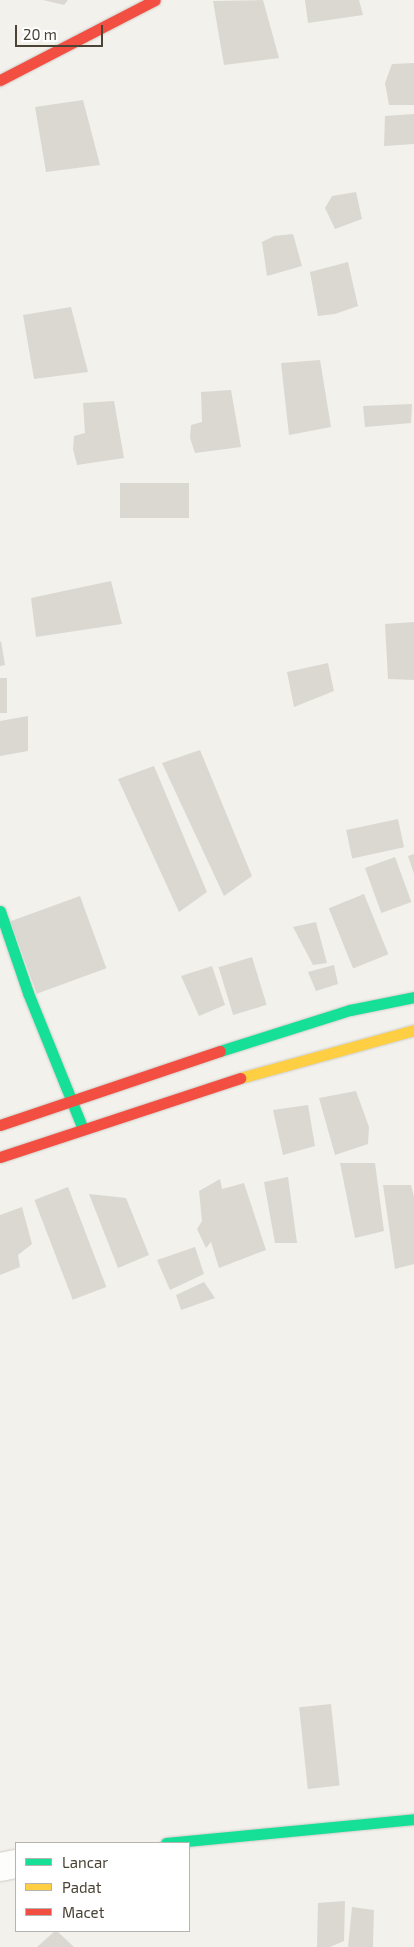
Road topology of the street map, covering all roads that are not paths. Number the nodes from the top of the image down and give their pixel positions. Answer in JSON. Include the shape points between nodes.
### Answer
{"nodes":[{"id":1,"x":155,"y":0,"type":"edge"},
{"id":2,"x":0,"y":80,"type":"edge"},
{"id":3,"x":0,"y":911,"type":"edge"},
{"id":4,"x":414,"y":996,"type":"edge"},
{"id":5,"x":414,"y":1030,"type":"edge"},
{"id":6,"x":71,"y":1100,"type":"junction"},
{"id":7,"x":0,"y":1125,"type":"edge"},
{"id":8,"x":83,"y":1129,"type":"junction"},
{"id":9,"x":0,"y":1157,"type":"edge"},
{"id":10,"x":414,"y":1819,"type":"edge"},
{"id":11,"x":176,"y":1842,"type":"edge"},
{"id":12,"x":15,"y":1864,"type":"edge"},
{"id":13,"x":0,"y":1867,"type":"edge"}],
"edges":[{"from":1,"to":2,"type":"main road"},
{"from":3,"to":6,"type":"main road","via":[[28,993]]},
{"from":4,"to":6,"type":"main road","via":[[322,1019]]},
{"from":5,"to":8,"type":"main road","via":[[289,1063]]},
{"from":6,"to":7,"type":"main road"},
{"from":6,"to":8,"type":"main road"},
{"from":8,"to":9,"type":"main road"},
{"from":10,"to":11,"type":"main road"},
{"from":12,"to":13,"type":"street"}]}
